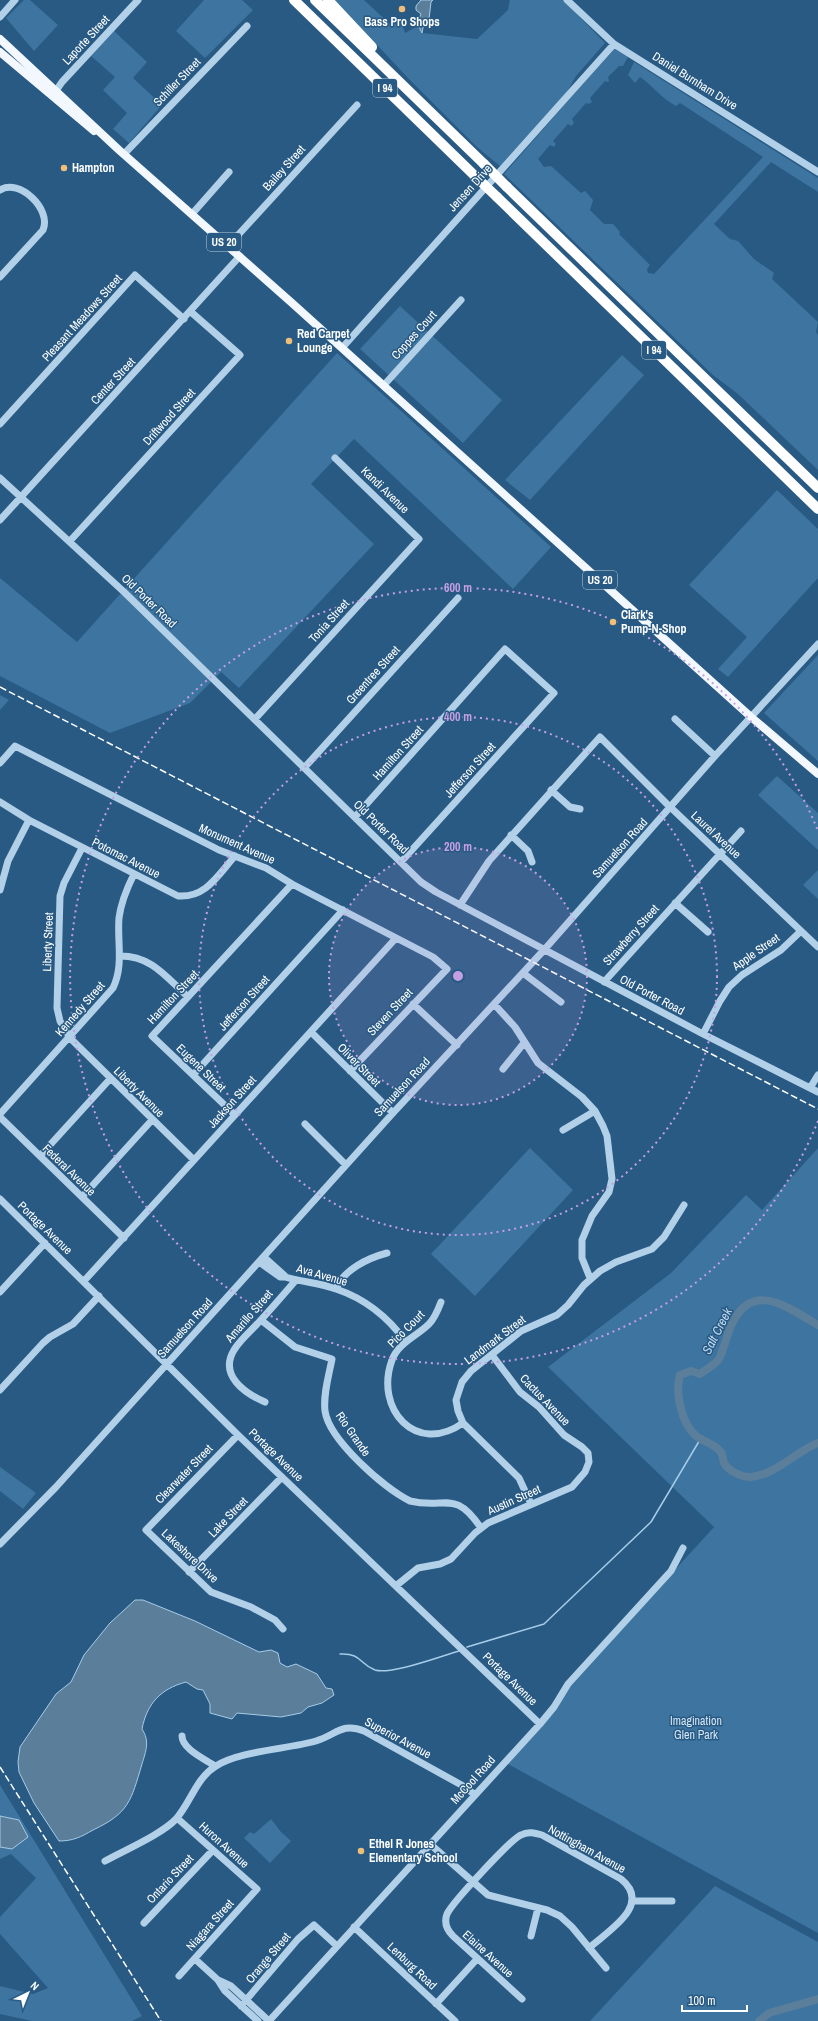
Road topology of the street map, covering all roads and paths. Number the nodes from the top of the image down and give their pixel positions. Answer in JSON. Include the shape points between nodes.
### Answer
{"nodes":[{"id":1,"x":15,"y":0,"type":"edge"},
{"id":2,"x":138,"y":0,"type":"edge"},
{"id":3,"x":286,"y":0,"type":"edge"},
{"id":4,"x":294,"y":0,"type":"edge"},
{"id":5,"x":315,"y":0,"type":"edge"},
{"id":6,"x":328,"y":0,"type":"edge"},
{"id":7,"x":567,"y":0,"type":"edge"},
{"id":8,"x":0,"y":17,"type":"edge"},
{"id":9,"x":247,"y":26,"type":"dead end"},
{"id":10,"x":0,"y":39,"type":"edge"},
{"id":11,"x":614,"y":44,"type":"junction"},
{"id":12,"x":0,"y":52,"type":"edge"},
{"id":13,"x":353,"y":57,"type":"junction"},
{"id":14,"x":54,"y":93,"type":"junction"},
{"id":15,"x":357,"y":105,"type":"dead end"},
{"id":16,"x":122,"y":152,"type":"junction"},
{"id":17,"x":475,"y":156,"type":"junction"},
{"id":18,"x":229,"y":172,"type":"dead end"},
{"id":19,"x":818,"y":172,"type":"edge"},
{"id":20,"x":2,"y":189,"type":"edge"},
{"id":21,"x":192,"y":214,"type":"junction"},
{"id":22,"x":228,"y":246,"type":"junction"},
{"id":23,"x":240,"y":256,"type":"junction"},
{"id":24,"x":0,"y":277,"type":"edge"},
{"id":25,"x":461,"y":300,"type":"dead end"},
{"id":26,"x":191,"y":312,"type":"junction"},
{"id":27,"x":184,"y":319,"type":"junction"},
{"id":28,"x":342,"y":348,"type":"junction"},
{"id":29,"x":384,"y":385,"type":"junction"},
{"id":30,"x":0,"y":424,"type":"edge"},
{"id":31,"x":335,"y":458,"type":"dead end"},
{"id":32,"x":0,"y":478,"type":"edge"},
{"id":33,"x":818,"y":488,"type":"edge"},
{"id":34,"x":21,"y":498,"type":"junction"},
{"id":35,"x":818,"y":508,"type":"edge"},
{"id":36,"x":0,"y":520,"type":"edge"},
{"id":37,"x":419,"y":539,"type":"joint"},
{"id":38,"x":70,"y":541,"type":"junction"},
{"id":39,"x":458,"y":598,"type":"dead end"},
{"id":40,"x":818,"y":644,"type":"edge"},
{"id":41,"x":554,"y":693,"type":"joint"},
{"id":42,"x":751,"y":717,"type":"junction"},
{"id":43,"x":255,"y":718,"type":"junction"},
{"id":44,"x":675,"y":719,"type":"dead end"},
{"id":45,"x":715,"y":756,"type":"junction"},
{"id":46,"x":0,"y":763,"type":"edge"},
{"id":47,"x":305,"y":767,"type":"junction"},
{"id":48,"x":818,"y":774,"type":"edge"},
{"id":49,"x":552,"y":790,"type":"junction"},
{"id":50,"x":0,"y":802,"type":"edge"},
{"id":51,"x":670,"y":807,"type":"junction"},
{"id":52,"x":580,"y":809,"type":"dead end"},
{"id":53,"x":355,"y":817,"type":"junction"},
{"id":54,"x":29,"y":820,"type":"junction"},
{"id":55,"x":741,"y":831,"type":"dead end"},
{"id":56,"x":511,"y":835,"type":"junction"},
{"id":57,"x":82,"y":848,"type":"junction"},
{"id":58,"x":720,"y":854,"type":"junction"},
{"id":59,"x":235,"y":856,"type":"junction"},
{"id":60,"x":402,"y":862,"type":"junction"},
{"id":61,"x":532,"y":862,"type":"dead end"},
{"id":62,"x":134,"y":874,"type":"junction"},
{"id":63,"x":292,"y":884,"type":"junction"},
{"id":64,"x":0,"y":890,"type":"edge"},
{"id":65,"x":675,"y":903,"type":"junction"},
{"id":66,"x":460,"y":905,"type":"junction"},
{"id":67,"x":343,"y":910,"type":"junction"},
{"id":68,"x":800,"y":931,"type":"junction"},
{"id":69,"x":708,"y":932,"type":"dead end"},
{"id":70,"x":396,"y":938,"type":"junction"},
{"id":71,"x":818,"y":947,"type":"edge"},
{"id":72,"x":544,"y":950,"type":"junction"},
{"id":73,"x":120,"y":956,"type":"junction"},
{"id":74,"x":447,"y":969,"type":"joint"},
{"id":75,"x":522,"y":973,"type":"junction"},
{"id":76,"x":604,"y":982,"type":"junction"},
{"id":77,"x":188,"y":997,"type":"junction"},
{"id":78,"x":561,"y":1002,"type":"dead end"},
{"id":79,"x":413,"y":1004,"type":"junction"},
{"id":80,"x":494,"y":1004,"type":"junction"},
{"id":81,"x":310,"y":1032,"type":"junction"},
{"id":82,"x":703,"y":1034,"type":"junction"},
{"id":83,"x":152,"y":1036,"type":"joint"},
{"id":84,"x":70,"y":1038,"type":"junction"},
{"id":85,"x":524,"y":1043,"type":"junction"},
{"id":86,"x":457,"y":1045,"type":"junction"},
{"id":87,"x":503,"y":1068,"type":"dead end"},
{"id":88,"x":350,"y":1071,"type":"junction"},
{"id":89,"x":193,"y":1075,"type":"junction"},
{"id":90,"x":818,"y":1075,"type":"edge"},
{"id":91,"x":110,"y":1079,"type":"junction"},
{"id":92,"x":810,"y":1088,"type":"junction"},
{"id":93,"x":818,"y":1092,"type":"edge"},
{"id":94,"x":595,"y":1111,"type":"junction"},
{"id":95,"x":393,"y":1113,"type":"junction"},
{"id":96,"x":0,"y":1114,"type":"edge"},
{"id":97,"x":235,"y":1115,"type":"junction"},
{"id":98,"x":0,"y":1117,"type":"edge"},
{"id":99,"x":152,"y":1120,"type":"junction"},
{"id":100,"x":305,"y":1124,"type":"dead end"},
{"id":101,"x":563,"y":1130,"type":"dead end"},
{"id":102,"x":40,"y":1156,"type":"junction"},
{"id":103,"x":194,"y":1160,"type":"junction"},
{"id":104,"x":346,"y":1165,"type":"junction"},
{"id":105,"x":82,"y":1197,"type":"junction"},
{"id":106,"x":0,"y":1199,"type":"edge"},
{"id":107,"x":684,"y":1205,"type":"dead end"},
{"id":108,"x":124,"y":1238,"type":"junction"},
{"id":109,"x":45,"y":1243,"type":"junction"},
{"id":110,"x":387,"y":1253,"type":"dead end"},
{"id":111,"x":262,"y":1260,"type":"junction"},
{"id":112,"x":590,"y":1278,"type":"junction"},
{"id":113,"x":296,"y":1280,"type":"junction"},
{"id":114,"x":84,"y":1281,"type":"junction"},
{"id":115,"x":336,"y":1289,"type":"junction"},
{"id":116,"x":0,"y":1292,"type":"edge"},
{"id":117,"x":100,"y":1296,"type":"junction"},
{"id":118,"x":441,"y":1302,"type":"dead end"},
{"id":119,"x":261,"y":1320,"type":"junction"},
{"id":120,"x":406,"y":1342,"type":"junction"},
{"id":121,"x":492,"y":1355,"type":"junction"},
{"id":122,"x":167,"y":1364,"type":"junction"},
{"id":123,"x":0,"y":1390,"type":"edge"},
{"id":124,"x":265,"y":1402,"type":"dead end"},
{"id":125,"x":463,"y":1423,"type":"junction"},
{"id":126,"x":238,"y":1434,"type":"junction"},
{"id":127,"x":588,"y":1453,"type":"joint"},
{"id":128,"x":282,"y":1477,"type":"junction"},
{"id":129,"x":531,"y":1504,"type":"junction"},
{"id":130,"x":481,"y":1528,"type":"junction"},
{"id":131,"x":146,"y":1530,"type":"joint"},
{"id":132,"x":0,"y":1544,"type":"edge"},
{"id":133,"x":684,"y":1548,"type":"dead end"},
{"id":134,"x":189,"y":1572,"type":"junction"},
{"id":135,"x":396,"y":1585,"type":"junction"},
{"id":136,"x":283,"y":1629,"type":"dead end"},
{"id":137,"x":540,"y":1724,"type":"junction"},
{"id":138,"x":182,"y":1736,"type":"dead end"},
{"id":139,"x":215,"y":1766,"type":"junction"},
{"id":140,"x":475,"y":1795,"type":"junction"},
{"id":141,"x":177,"y":1818,"type":"junction"},
{"id":142,"x":430,"y":1844,"type":"junction"},
{"id":143,"x":213,"y":1850,"type":"junction"},
{"id":144,"x":106,"y":1861,"type":"dead end"},
{"id":145,"x":473,"y":1883,"type":"junction"},
{"id":146,"x":257,"y":1889,"type":"joint"},
{"id":147,"x":632,"y":1901,"type":"junction"},
{"id":148,"x":672,"y":1901,"type":"dead end"},
{"id":149,"x":538,"y":1908,"type":"junction"},
{"id":150,"x":144,"y":1923,"type":"dead end"},
{"id":151,"x":354,"y":1927,"type":"junction"},
{"id":152,"x":531,"y":1936,"type":"dead end"},
{"id":153,"x":337,"y":1946,"type":"junction"},
{"id":154,"x":589,"y":1948,"type":"junction"},
{"id":155,"x":195,"y":1958,"type":"junction"},
{"id":156,"x":477,"y":1959,"type":"junction"},
{"id":157,"x":606,"y":1968,"type":"dead end"},
{"id":158,"x":179,"y":1976,"type":"dead end"},
{"id":159,"x":218,"y":1980,"type":"junction"},
{"id":160,"x":522,"y":1999,"type":"dead end"},
{"id":161,"x":247,"y":2000,"type":"junction"},
{"id":162,"x":436,"y":2004,"type":"junction"},
{"id":163,"x":241,"y":2006,"type":"junction"},
{"id":164,"x":258,"y":2021,"type":"edge"},
{"id":165,"x":269,"y":2021,"type":"edge"},
{"id":166,"x":454,"y":2021,"type":"edge"}],
"edges":[{"from":1,"to":8,"type":"street"},
{"from":2,"to":14,"type":"street","name":"Laporte Street"},
{"from":3,"to":13,"type":"highway"},
{"from":4,"to":13,"type":"highway","number":"I 94"},
{"from":5,"to":17,"type":"highway","number":"I 94"},
{"from":6,"to":17,"type":"highway","via":[[445,120]]},
{"from":7,"to":11,"type":"street","name":"Daniel Burnham Drive"},
{"from":9,"to":16,"type":"street","name":"Schiller Street"},
{"from":10,"to":14,"type":"main road","number":"US 20"},
{"from":11,"to":19,"type":"street","name":"Daniel Burnham Drive"},
{"from":11,"to":28,"type":"street","name":"Jensen Drive"},
{"from":12,"to":14,"type":"main road","number":"US 20"},
{"from":13,"to":35,"type":"highway","number":"I 94","bridge":true},
{"from":14,"to":16,"type":"main road","number":"US 20"},
{"from":15,"to":22,"type":"street","name":"Bailey Street"},
{"from":16,"to":21,"type":"main road","number":"US 20"},
{"from":17,"to":33,"type":"highway","number":"I 94","bridge":true},
{"from":18,"to":21,"type":"street"},
{"from":20,"to":24,"type":"street","via":[[13,187],[21,190],[41,207],[45,220],[43,230]]},
{"from":21,"to":22,"type":"main road","number":"US 20"},
{"from":22,"to":23,"type":"main road","number":"US 20"},
{"from":23,"to":26,"type":"street","name":"Center Street"},
{"from":23,"to":28,"type":"main road","number":"US 20"},
{"from":25,"to":29,"type":"street","name":"Coppes Court"},
{"from":26,"to":27,"type":"street","name":"Center Street"},
{"from":26,"to":38,"type":"street","name":"Driftwood Street","via":[[240,355]]},
{"from":27,"to":30,"type":"street","name":"Pleasant Meadows Street","via":[[135,276]]},
{"from":27,"to":34,"type":"street","name":"Center Street"},
{"from":28,"to":29,"type":"main road","number":"US 20"},
{"from":29,"to":42,"type":"main road","number":"US 20"},
{"from":31,"to":37,"type":"street","name":"Kandi Avenue"},
{"from":32,"to":34,"type":"street","name":"Old Porter Road"},
{"from":34,"to":36,"type":"street","name":"Center Street"},
{"from":34,"to":38,"type":"street","name":"Old Porter Road"},
{"from":37,"to":43,"type":"street","name":"Tonia Street"},
{"from":38,"to":43,"type":"street","name":"Old Porter Road"},
{"from":39,"to":47,"type":"street","name":"Greentree Street"},
{"from":40,"to":42,"type":"street","name":"Samuelson Road"},
{"from":41,"to":53,"type":"street","name":"Hamilton Street","via":[[506,649]]},
{"from":41,"to":60,"type":"street","name":"Jefferson Street"},
{"from":42,"to":45,"type":"street","name":"Samuelson Road"},
{"from":42,"to":48,"type":"main road","number":"US 20"},
{"from":43,"to":47,"type":"street","name":"Old Porter Road"},
{"from":44,"to":45,"type":"street"},
{"from":45,"to":51,"type":"street","name":"Samuelson Road"},
{"from":46,"to":59,"type":"street","name":"Monument Avenue","via":[[15,746]]},
{"from":47,"to":53,"type":"street","name":"Old Porter Road"},
{"from":49,"to":51,"type":"street","name":"Laurel Avenue","via":[[600,737]]},
{"from":49,"to":52,"type":"street","via":[[570,807]]},
{"from":49,"to":56,"type":"street"},
{"from":50,"to":54,"type":"street","name":"Potomac Avenue"},
{"from":51,"to":58,"type":"street","name":"Laurel Avenue"},
{"from":51,"to":72,"type":"street","name":"Samuelson Road"},
{"from":53,"to":60,"type":"street","name":"Old Porter Road"},
{"from":54,"to":57,"type":"street","name":"Potomac Avenue"},
{"from":54,"to":64,"type":"street","via":[[8,860]]},
{"from":55,"to":58,"type":"street","name":"Strawberry Street"},
{"from":56,"to":61,"type":"street","via":[[528,851]]},
{"from":56,"to":66,"type":"street","via":[[480,872]]},
{"from":57,"to":62,"type":"street","name":"Potomac Avenue"},
{"from":57,"to":84,"type":"street","name":"Liberty Street","via":[[60,896],[57,1008],[60,1021]]},
{"from":58,"to":65,"type":"street","name":"Strawberry Street"},
{"from":58,"to":68,"type":"street","name":"Laurel Avenue"},
{"from":59,"to":62,"type":"street","name":"Potomac Avenue","via":[[200,893],[189,897],[178,896]]},
{"from":59,"to":63,"type":"street","name":"Monument Avenue","via":[[266,868]]},
{"from":60,"to":66,"type":"street","name":"Old Porter Road","via":[[436,892]]},
{"from":62,"to":73,"type":"street","name":"Kennedy Street","via":[[122,902],[119,919]]},
{"from":63,"to":67,"type":"street","name":"Monument Avenue"},
{"from":63,"to":77,"type":"street","name":"Hamilton Street"},
{"from":65,"to":69,"type":"street","name":"Strawberry Street"},
{"from":65,"to":76,"type":"street","name":"Strawberry Street"},
{"from":66,"to":72,"type":"street","name":"Old Porter Road"},
{"from":67,"to":70,"type":"street","name":"Monument Avenue"},
{"from":67,"to":89,"type":"street","name":"Jefferson Street"},
{"from":68,"to":71,"type":"street","name":"Laurel Avenue"},
{"from":68,"to":82,"type":"street","name":"Apple Street","via":[[781,950],[742,975],[729,987]]},
{"from":70,"to":74,"type":"street","name":"Monument Avenue","via":[[433,957]]},
{"from":70,"to":81,"type":"street","name":"Jackson Street"},
{"from":72,"to":75,"type":"street","name":"Samuelson Road"},
{"from":72,"to":76,"type":"street","name":"Old Porter Road"},
{"from":73,"to":77,"type":"street","via":[[143,959],[152,964]]},
{"from":73,"to":84,"type":"street","name":"Kennedy Street","via":[[113,988]]},
{"from":74,"to":79,"type":"street","name":"Steven Street"},
{"from":75,"to":78,"type":"street"},
{"from":75,"to":80,"type":"street","name":"Samuelson Road"},
{"from":76,"to":82,"type":"street","name":"Old Porter Road"},
{"from":77,"to":83,"type":"street","name":"Hamilton Street"},
{"from":79,"to":86,"type":"street"},
{"from":79,"to":88,"type":"street","name":"Steven Street"},
{"from":80,"to":85,"type":"street","via":[[509,1019]]},
{"from":80,"to":86,"type":"street","name":"Samuelson Road"},
{"from":81,"to":88,"type":"street","name":"Oliver Street"},
{"from":81,"to":97,"type":"street","name":"Jackson Street"},
{"from":82,"to":92,"type":"street","name":"Old Porter Road"},
{"from":83,"to":89,"type":"street","name":"Eugene Street"},
{"from":84,"to":91,"type":"street","name":"Liberty Avenue"},
{"from":84,"to":96,"type":"street","name":"Kennedy Street"},
{"from":85,"to":87,"type":"street"},
{"from":85,"to":94,"type":"street","via":[[541,1066],[573,1089]]},
{"from":86,"to":95,"type":"street","name":"Samuelson Road"},
{"from":88,"to":95,"type":"street","name":"Oliver Street"},
{"from":89,"to":97,"type":"street","name":"Eugene Street"},
{"from":90,"to":92,"type":"street"},
{"from":91,"to":99,"type":"street","name":"Liberty Avenue"},
{"from":91,"to":102,"type":"street"},
{"from":92,"to":93,"type":"street","name":"Old Porter Road"},
{"from":94,"to":101,"type":"street"},
{"from":94,"to":112,"type":"street","via":[[607,1136],[613,1172],[612,1186],[592,1216],[582,1240],[582,1258]]},
{"from":95,"to":104,"type":"street","name":"Samuelson Road"},
{"from":97,"to":103,"type":"street","name":"Jackson Street"},
{"from":98,"to":102,"type":"street","name":"Federal Avenue"},
{"from":99,"to":103,"type":"street","name":"Liberty Avenue"},
{"from":99,"to":105,"type":"street"},
{"from":100,"to":104,"type":"street"},
{"from":102,"to":105,"type":"street","name":"Federal Avenue"},
{"from":103,"to":108,"type":"street","name":"Jackson Street"},
{"from":104,"to":111,"type":"street","name":"Samuelson Road"},
{"from":105,"to":108,"type":"street","name":"Federal Avenue"},
{"from":106,"to":109,"type":"street","name":"Portage Avenue"},
{"from":107,"to":112,"type":"street","name":"Landmark Street","via":[[664,1237],[655,1246],[646,1252],[616,1262]]},
{"from":108,"to":114,"type":"street","name":"Jackson Street"},
{"from":109,"to":114,"type":"street","name":"Portage Avenue"},
{"from":109,"to":116,"type":"street"},
{"from":110,"to":115,"type":"street","via":[[370,1259],[348,1273],[341,1278]]},
{"from":111,"to":113,"type":"street","name":"Ava Avenue","via":[[285,1277]]},
{"from":111,"to":122,"type":"street","name":"Samuelson Road"},
{"from":112,"to":121,"type":"street","name":"Landmark Street","via":[[557,1315],[527,1328]]},
{"from":113,"to":115,"type":"street","name":"Ava Avenue"},
{"from":113,"to":119,"type":"street","name":"Amarillo Street"},
{"from":114,"to":117,"type":"street","name":"Portage Avenue"},
{"from":115,"to":120,"type":"street","name":"Ava Avenue","via":[[376,1309]]},
{"from":117,"to":122,"type":"street","name":"Portage Avenue"},
{"from":117,"to":123,"type":"street","via":[[73,1324],[43,1343]]},
{"from":118,"to":120,"type":"street","name":"Pico Court","via":[[428,1324]]},
{"from":119,"to":124,"type":"street","name":"Amarillo Street","via":[[233,1351],[230,1372],[238,1385],[252,1397]]},
{"from":119,"to":130,"type":"street","name":"Rio Grande","via":[[294,1347],[332,1359],[325,1413],[332,1427],[360,1464],[410,1501],[445,1502],[465,1508]]},
{"from":120,"to":125,"type":"street","name":"Pico Court","via":[[395,1354],[389,1371],[389,1400],[394,1412],[407,1426],[429,1434],[448,1432]]},
{"from":121,"to":125,"type":"street","name":"Landmark Street","via":[[467,1376],[459,1387],[457,1405]]},
{"from":121,"to":127,"type":"street","name":"Cactus Avenue","via":[[520,1392],[535,1403],[564,1435]]},
{"from":122,"to":126,"type":"street","name":"Portage Avenue"},
{"from":122,"to":132,"type":"street","name":"Samuelson Road","via":[[56,1487]]},
{"from":125,"to":129,"type":"street","via":[[519,1478]]},
{"from":126,"to":128,"type":"street","name":"Portage Avenue"},
{"from":126,"to":131,"type":"street","name":"Clearwater Street"},
{"from":127,"to":129,"type":"street","name":"Austin Street","via":[[587,1467],[576,1483],[567,1490]]},
{"from":128,"to":134,"type":"street","name":"Lake Street"},
{"from":128,"to":135,"type":"street","name":"Portage Avenue"},
{"from":129,"to":130,"type":"street","name":"Austin Street"},
{"from":130,"to":135,"type":"street","name":"Austin Street","via":[[451,1559],[418,1568]]},
{"from":131,"to":134,"type":"street","name":"Lakeshore Drive"},
{"from":133,"to":137,"type":"street","name":"McCool Road","via":[[671,1571],[568,1684]]},
{"from":134,"to":136,"type":"street","name":"Lakeshore Drive","via":[[211,1592],[251,1607],[275,1620]]},
{"from":135,"to":137,"type":"street","name":"Portage Avenue"},
{"from":137,"to":140,"type":"street","name":"McCool Road"},
{"from":138,"to":139,"type":"street","via":[[187,1747]]},
{"from":139,"to":140,"type":"street","name":"Superior Avenue","via":[[232,1758],[319,1740],[351,1727],[364,1731]]},
{"from":139,"to":141,"type":"street","via":[[197,1785]]},
{"from":140,"to":142,"type":"street","name":"McCool Road"},
{"from":141,"to":143,"type":"street","name":"Huron Avenue"},
{"from":141,"to":144,"type":"street"},
{"from":142,"to":145,"type":"street"},
{"from":142,"to":151,"type":"street","name":"McCool Road"},
{"from":143,"to":146,"type":"street","name":"Huron Avenue"},
{"from":143,"to":150,"type":"street","name":"Ontario Street"},
{"from":145,"to":147,"type":"street","name":"Nottingham Avenue","via":[[516,1838],[531,1832],[621,1879],[630,1890]]},
{"from":145,"to":149,"type":"street","via":[[494,1897]]},
{"from":145,"to":156,"type":"street","name":"Elaine Avenue","via":[[449,1910],[446,1920],[450,1934]]},
{"from":146,"to":155,"type":"street","name":"Niagara Street"},
{"from":147,"to":148,"type":"street"},
{"from":147,"to":154,"type":"street","via":[[627,1915]]},
{"from":149,"to":152,"type":"street"},
{"from":149,"to":154,"type":"street","via":[[554,1913],[565,1921]]},
{"from":151,"to":153,"type":"street","name":"McCool Road"},
{"from":151,"to":162,"type":"street","name":"Lenburg Road"},
{"from":153,"to":161,"type":"street","name":"Orange Street","via":[[314,1925],[298,1939]]},
{"from":153,"to":165,"type":"street","name":"McCool Road"},
{"from":154,"to":157,"type":"street"},
{"from":155,"to":158,"type":"street","name":"Niagara Street"},
{"from":155,"to":159,"type":"street"},
{"from":156,"to":160,"type":"street","name":"Elaine Avenue"},
{"from":156,"to":162,"type":"street"},
{"from":159,"to":161,"type":"street","via":[[231,1986]]},
{"from":159,"to":163,"type":"street","via":[[225,1991]]},
{"from":161,"to":163,"type":"street","name":"Orange Street"},
{"from":161,"to":165,"type":"street"},
{"from":162,"to":166,"type":"street","name":"Lenburg Road"},
{"from":163,"to":164,"type":"street"}]}
